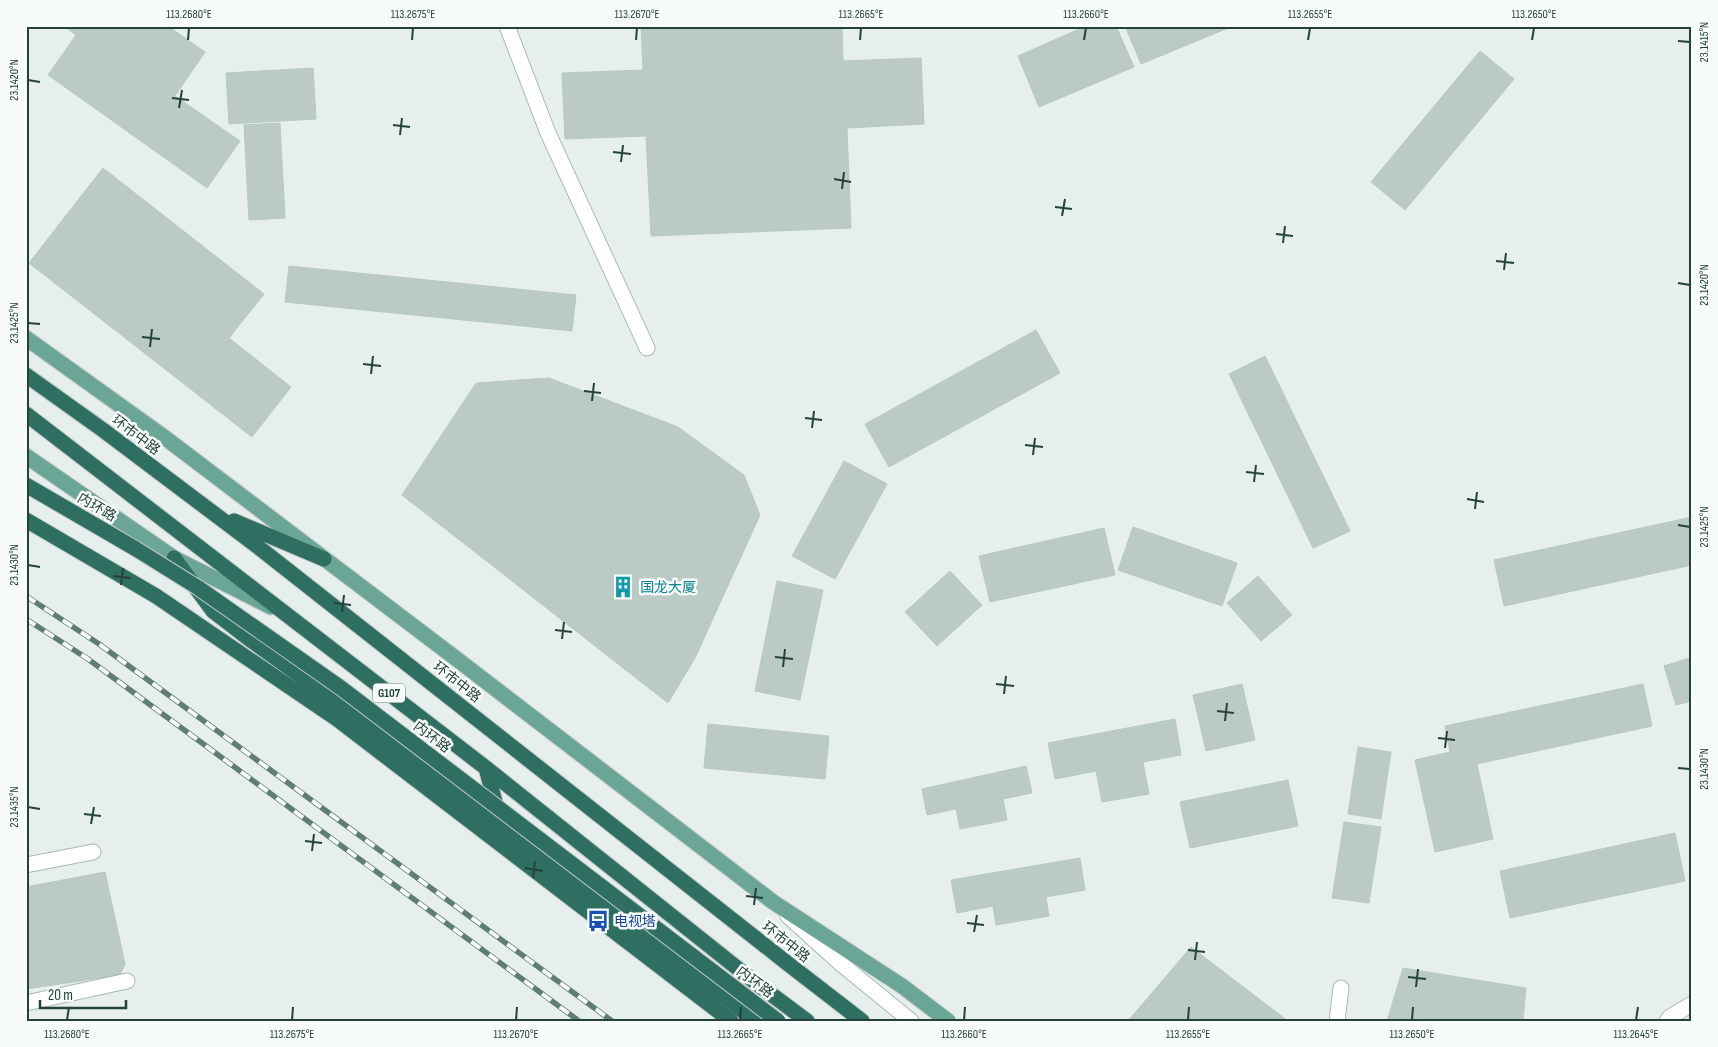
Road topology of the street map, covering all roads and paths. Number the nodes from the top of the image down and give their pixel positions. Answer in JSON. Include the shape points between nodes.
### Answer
{"nodes":[{"id":1,"x":507,"y":26,"type":"edge"},
{"id":2,"x":26,"y":338,"type":"edge"},
{"id":3,"x":647,"y":348,"type":"dead end"},
{"id":4,"x":26,"y":375,"type":"edge"},
{"id":5,"x":26,"y":414,"type":"edge"},
{"id":6,"x":26,"y":456,"type":"edge"},
{"id":7,"x":26,"y":485,"type":"edge"},
{"id":8,"x":209,"y":511,"type":"junction"},
{"id":9,"x":26,"y":520,"type":"edge"},
{"id":10,"x":174,"y":558,"type":"junction"},
{"id":11,"x":324,"y":559,"type":"junction"},
{"id":12,"x":292,"y":618,"type":"junction"},
{"id":13,"x":486,"y":768,"type":"junction"},
{"id":14,"x":501,"y":827,"type":"junction"},
{"id":15,"x":93,"y":852,"type":"dead end"},
{"id":16,"x":26,"y":865,"type":"edge"},
{"id":17,"x":773,"y":902,"type":"junction"},
{"id":18,"x":127,"y":981,"type":"dead end"},
{"id":19,"x":1340,"y":988,"type":"dead end"},
{"id":20,"x":26,"y":1003,"type":"edge"},
{"id":21,"x":1692,"y":1004,"type":"edge"},
{"id":22,"x":731,"y":1021,"type":"edge"},
{"id":23,"x":756,"y":1021,"type":"edge"},
{"id":24,"x":778,"y":1021,"type":"edge"},
{"id":25,"x":807,"y":1021,"type":"edge"},
{"id":26,"x":862,"y":1021,"type":"edge"},
{"id":27,"x":911,"y":1021,"type":"edge"},
{"id":28,"x":948,"y":1021,"type":"edge"},
{"id":29,"x":1337,"y":1021,"type":"edge"},
{"id":30,"x":1667,"y":1021,"type":"edge"}],
"edges":[{"from":1,"to":3,"type":"street","via":[[548,133]]},
{"from":2,"to":11,"type":"main road","name":"环市中路","via":[[164,437]]},
{"from":4,"to":8,"type":"highway","name":"环市中路"},
{"from":5,"to":12,"type":"highway"},
{"from":6,"to":10,"type":"main road"},
{"from":7,"to":24,"type":"highway","name":"内环路","bridge":true,"via":[[197,587],[341,688]]},
{"from":8,"to":11,"type":"highway"},
{"from":8,"to":26,"type":"highway","name":"环市中路","via":[[363,628]]},
{"from":9,"to":22,"type":"highway","via":[[164,602],[337,719]]},
{"from":10,"to":12,"type":"main road"},
{"from":10,"to":14,"type":"highway","via":[[213,611]]},
{"from":11,"to":17,"type":"main road","name":"环市中路"},
{"from":12,"to":13,"type":"highway","number":"G107"},
{"from":13,"to":14,"type":"highway"},
{"from":13,"to":25,"type":"highway"},
{"from":14,"to":23,"type":"highway"},
{"from":15,"to":16,"type":"street"},
{"from":17,"to":27,"type":"street","via":[[834,958]]},
{"from":17,"to":28,"type":"main road","name":"环市中路","via":[[894,981]]},
{"from":18,"to":20,"type":"street"},
{"from":19,"to":29,"type":"street"},
{"from":21,"to":30,"type":"street"}]}
